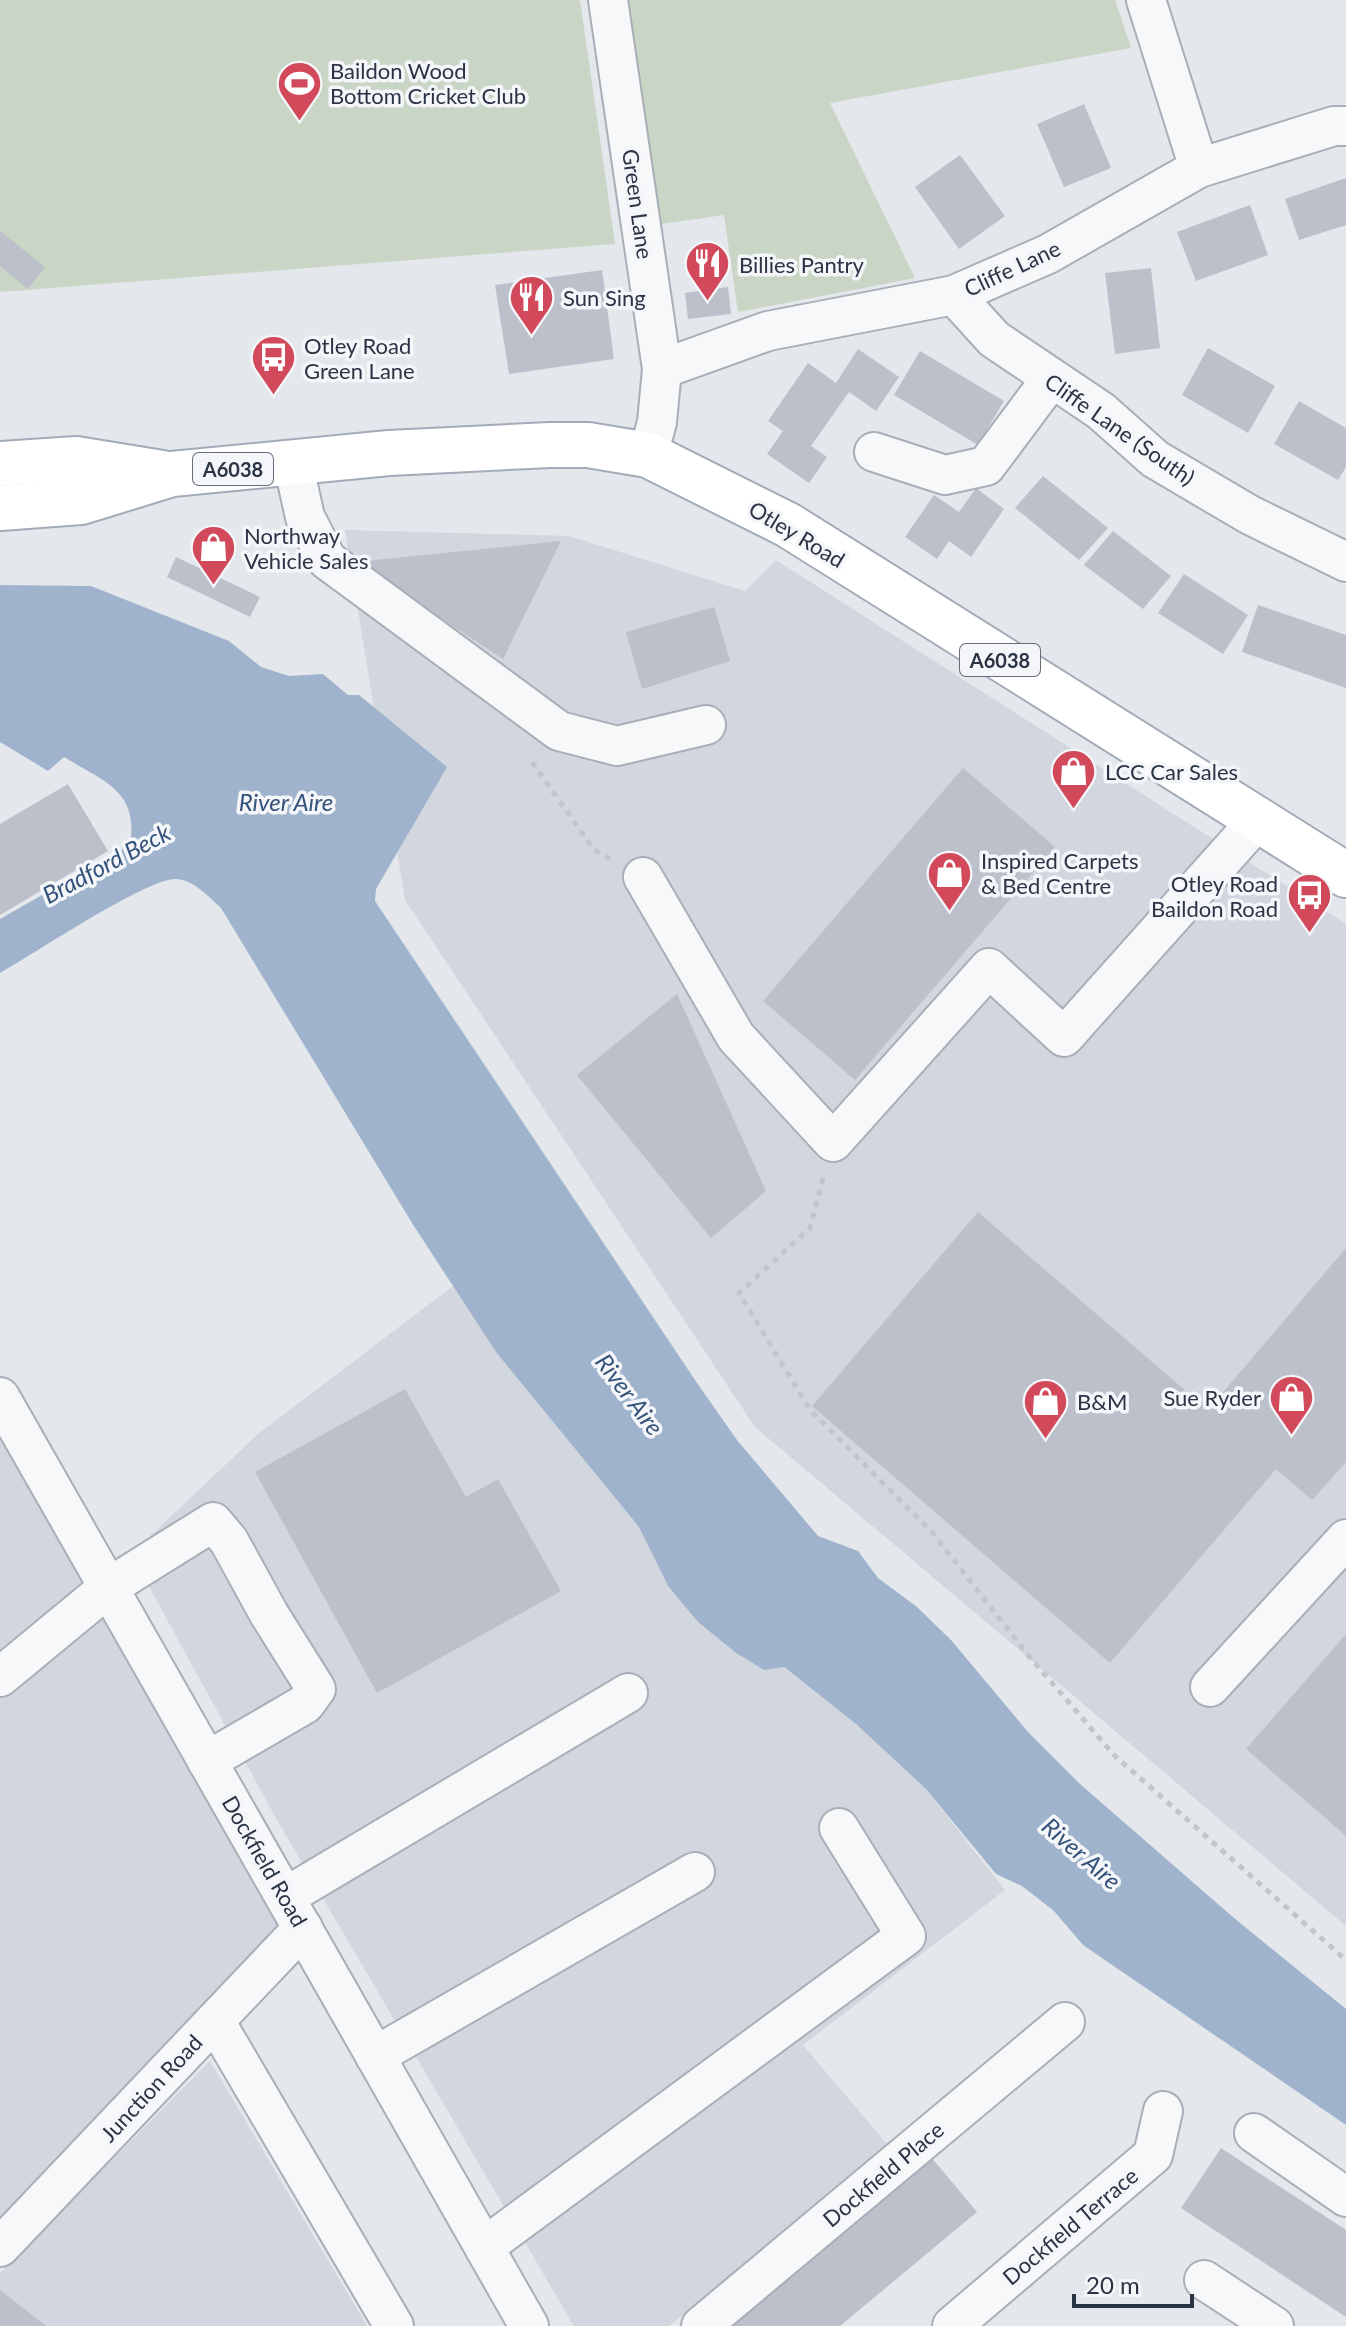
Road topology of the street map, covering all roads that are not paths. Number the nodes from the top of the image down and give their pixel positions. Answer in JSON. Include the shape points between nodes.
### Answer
{"nodes":[{"id":1,"x":608,"y":0,"type":"edge"},
{"id":2,"x":1146,"y":0,"type":"edge"},
{"id":3,"x":1346,"y":126,"type":"edge"},
{"id":4,"x":1199,"y":168,"type":"junction"},
{"id":5,"x":954,"y":295,"type":"junction"},
{"id":6,"x":662,"y":369,"type":"junction"},
{"id":7,"x":1051,"y":379,"type":"junction"},
{"id":8,"x":874,"y":452,"type":"dead end"},
{"id":9,"x":648,"y":455,"type":"junction"},
{"id":10,"x":293,"y":463,"type":"junction"},
{"id":11,"x":0,"y":464,"type":"edge"},
{"id":12,"x":172,"y":474,"type":"junction"},
{"id":13,"x":0,"y":508,"type":"edge"},
{"id":14,"x":1346,"y":562,"type":"edge"},
{"id":15,"x":706,"y":725,"type":"dead end"},
{"id":16,"x":1257,"y":821,"type":"junction"},
{"id":17,"x":1346,"y":875,"type":"edge"},
{"id":18,"x":643,"y":877,"type":"road end"},
{"id":19,"x":0,"y":1397,"type":"edge"},
{"id":20,"x":1346,"y":1539,"type":"edge"},
{"id":21,"x":109,"y":1587,"type":"junction"},
{"id":22,"x":0,"y":1677,"type":"edge"},
{"id":23,"x":1210,"y":1687,"type":"dead end"},
{"id":24,"x":628,"y":1693,"type":"dead end"},
{"id":25,"x":207,"y":1761,"type":"junction"},
{"id":26,"x":839,"y":1828,"type":"dead end"},
{"id":27,"x":695,"y":1872,"type":"dead end"},
{"id":28,"x":294,"y":1912,"type":"junction"},
{"id":29,"x":215,"y":2021,"type":"junction"},
{"id":30,"x":1065,"y":2022,"type":"dead end"},
{"id":31,"x":375,"y":2056,"type":"junction"},
{"id":32,"x":1163,"y":2111,"type":"dead end"},
{"id":33,"x":1254,"y":2133,"type":"dead end"},
{"id":34,"x":1346,"y":2197,"type":"edge"},
{"id":35,"x":0,"y":2247,"type":"edge"},
{"id":36,"x":484,"y":2247,"type":"junction"},
{"id":37,"x":1204,"y":2280,"type":"dead end"},
{"id":38,"x":394,"y":2326,"type":"edge"},
{"id":39,"x":529,"y":2326,"type":"edge"},
{"id":40,"x":701,"y":2326,"type":"edge"},
{"id":41,"x":952,"y":2326,"type":"edge"},
{"id":42,"x":1274,"y":2326,"type":"edge"}],
"edges":[{"from":1,"to":6,"type":"street","name":"Green Lane"},
{"from":2,"to":4,"type":"street"},
{"from":3,"to":4,"type":"street","name":"Cliffe Lane"},
{"from":4,"to":5,"type":"street","name":"Cliffe Lane","via":[[1048,254]]},
{"from":5,"to":6,"type":"street","name":"Cliffe Lane","via":[[768,331]]},
{"from":5,"to":7,"type":"street","name":"Cliffe Lane (South)","via":[[994,339]]},
{"from":6,"to":9,"type":"street","name":"Green Lane"},
{"from":7,"to":8,"type":"street","via":[[986,466],[945,475]]},
{"from":7,"to":14,"type":"street","name":"Cliffe Lane (South)","via":[[1101,411],[1155,459],[1250,515]]},
{"from":9,"to":10,"type":"main road","name":"Otley Road","number":"A6038","via":[[550,445]]},
{"from":9,"to":16,"type":"main road","name":"Otley Road","number":"A6038","via":[[788,525]]},
{"from":10,"to":12,"type":"main road","name":"Otley Road","number":"A6038"},
{"from":10,"to":15,"type":"street","via":[[305,517],[327,560],[559,731],[617,746]]},
{"from":11,"to":12,"type":"main road","name":"Otley Road","number":"A6038","via":[[76,459]]},
{"from":12,"to":13,"type":"main road","name":"Otley Road","number":"A6038","via":[[81,502]]},
{"from":16,"to":17,"type":"main road","name":"Otley Road","number":"A6038"},
{"from":16,"to":18,"type":"street","via":[[1064,1037],[989,968],[833,1142],[736,1037]]},
{"from":19,"to":21,"type":"street","name":"Dockfield Road"},
{"from":20,"to":23,"type":"street"},
{"from":21,"to":22,"type":"street"},
{"from":21,"to":25,"type":"street","name":"Dockfield Road"},
{"from":21,"to":25,"type":"street","via":[[213,1522],[316,1689],[305,1704]]},
{"from":24,"to":28,"type":"street","name":"Junction Road"},
{"from":25,"to":28,"type":"street","name":"Dockfield Road"},
{"from":26,"to":36,"type":"street","via":[[906,1936]]},
{"from":27,"to":31,"type":"street"},
{"from":28,"to":29,"type":"street","name":"Junction Road"},
{"from":28,"to":31,"type":"street","name":"Dockfield Road"},
{"from":29,"to":35,"type":"street","name":"Junction Road"},
{"from":29,"to":38,"type":"street"},
{"from":30,"to":40,"type":"street","name":"Dockfield Place"},
{"from":31,"to":36,"type":"street","name":"Dockfield Road"},
{"from":32,"to":41,"type":"street","name":"Dockfield Terrace","via":[[1153,2155]]},
{"from":33,"to":34,"type":"street"},
{"from":36,"to":39,"type":"street","name":"Dockfield Road"},
{"from":37,"to":42,"type":"street"}]}
